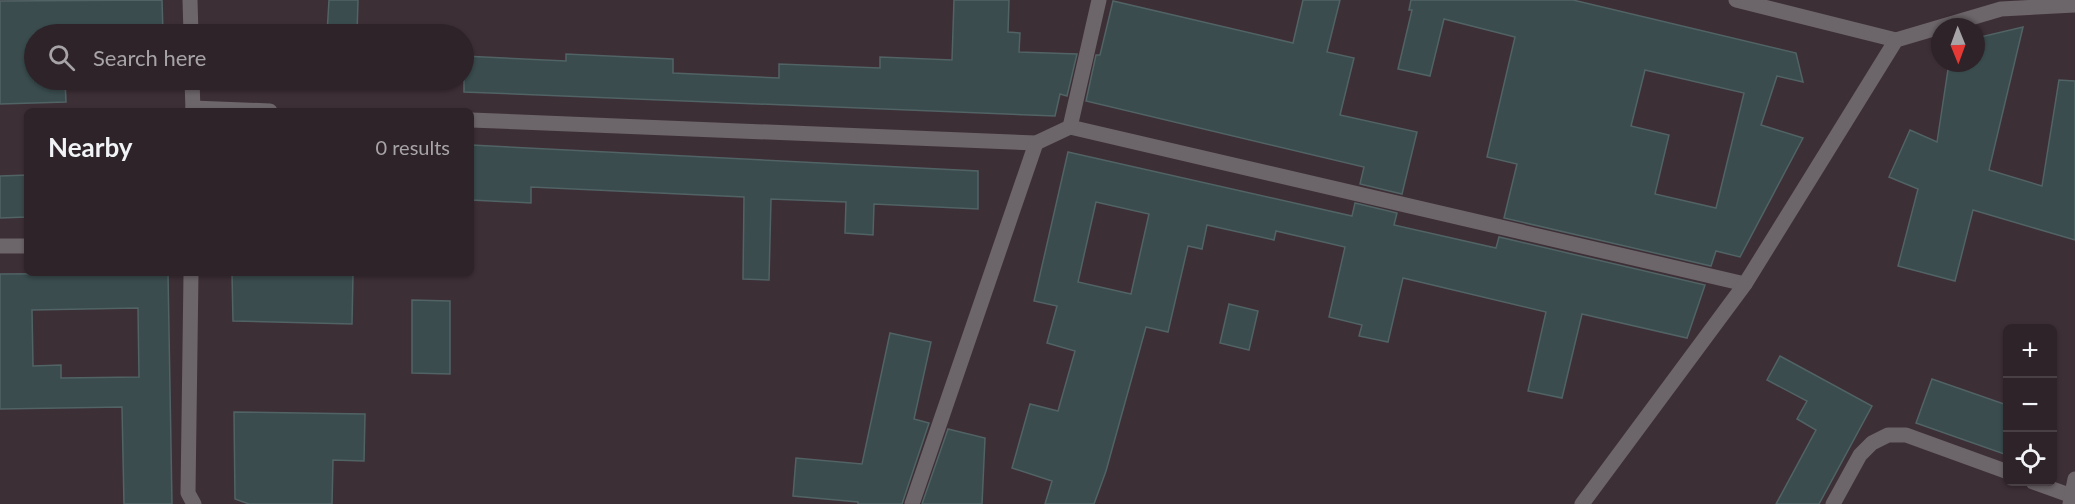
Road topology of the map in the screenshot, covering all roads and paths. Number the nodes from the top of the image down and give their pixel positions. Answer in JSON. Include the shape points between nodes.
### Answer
{"nodes":[{"id":1,"x":190,"y":0,"type":"edge"},
{"id":2,"x":1098,"y":0,"type":"edge"},
{"id":3,"x":1736,"y":0,"type":"edge"},
{"id":4,"x":2075,"y":5,"type":"edge"},
{"id":5,"x":191,"y":24,"type":"edge"},
{"id":6,"x":1896,"y":40,"type":"junction"},
{"id":7,"x":192,"y":90,"type":"edge"},
{"id":8,"x":193,"y":108,"type":"edge"},
{"id":9,"x":474,"y":120,"type":"edge"},
{"id":10,"x":1070,"y":127,"type":"junction"},
{"id":11,"x":1036,"y":144,"type":"junction"},
{"id":12,"x":0,"y":246,"type":"edge"},
{"id":13,"x":24,"y":246,"type":"edge"},
{"id":14,"x":191,"y":276,"type":"edge"},
{"id":15,"x":1745,"y":284,"type":"junction"},
{"id":16,"x":2003,"y":471,"type":"edge"},
{"id":17,"x":2075,"y":479,"type":"edge"},
{"id":18,"x":2041,"y":486,"type":"edge"},
{"id":19,"x":2071,"y":500,"type":"edge"},
{"id":20,"x":194,"y":504,"type":"edge"},
{"id":21,"x":912,"y":504,"type":"edge"},
{"id":22,"x":1582,"y":504,"type":"edge"},
{"id":23,"x":1833,"y":504,"type":"edge"}],
"edges":[{"from":1,"to":5,"type":"street"},
{"from":2,"to":10,"type":"street"},
{"from":3,"to":6,"type":"street"},
{"from":4,"to":6,"type":"street","via":[[2001,9]]},
{"from":6,"to":15,"type":"street"},
{"from":7,"to":8,"type":"street"},
{"from":9,"to":11,"type":"street"},
{"from":10,"to":11,"type":"street"},
{"from":10,"to":15,"type":"street"},
{"from":11,"to":21,"type":"street"},
{"from":12,"to":13,"type":"street"},
{"from":14,"to":20,"type":"street","via":[[188,493]]},
{"from":15,"to":22,"type":"street"},
{"from":16,"to":23,"type":"street","via":[[1906,435],[1888,435],[1860,455]]},
{"from":17,"to":19,"type":"street"},
{"from":18,"to":19,"type":"street"}]}
